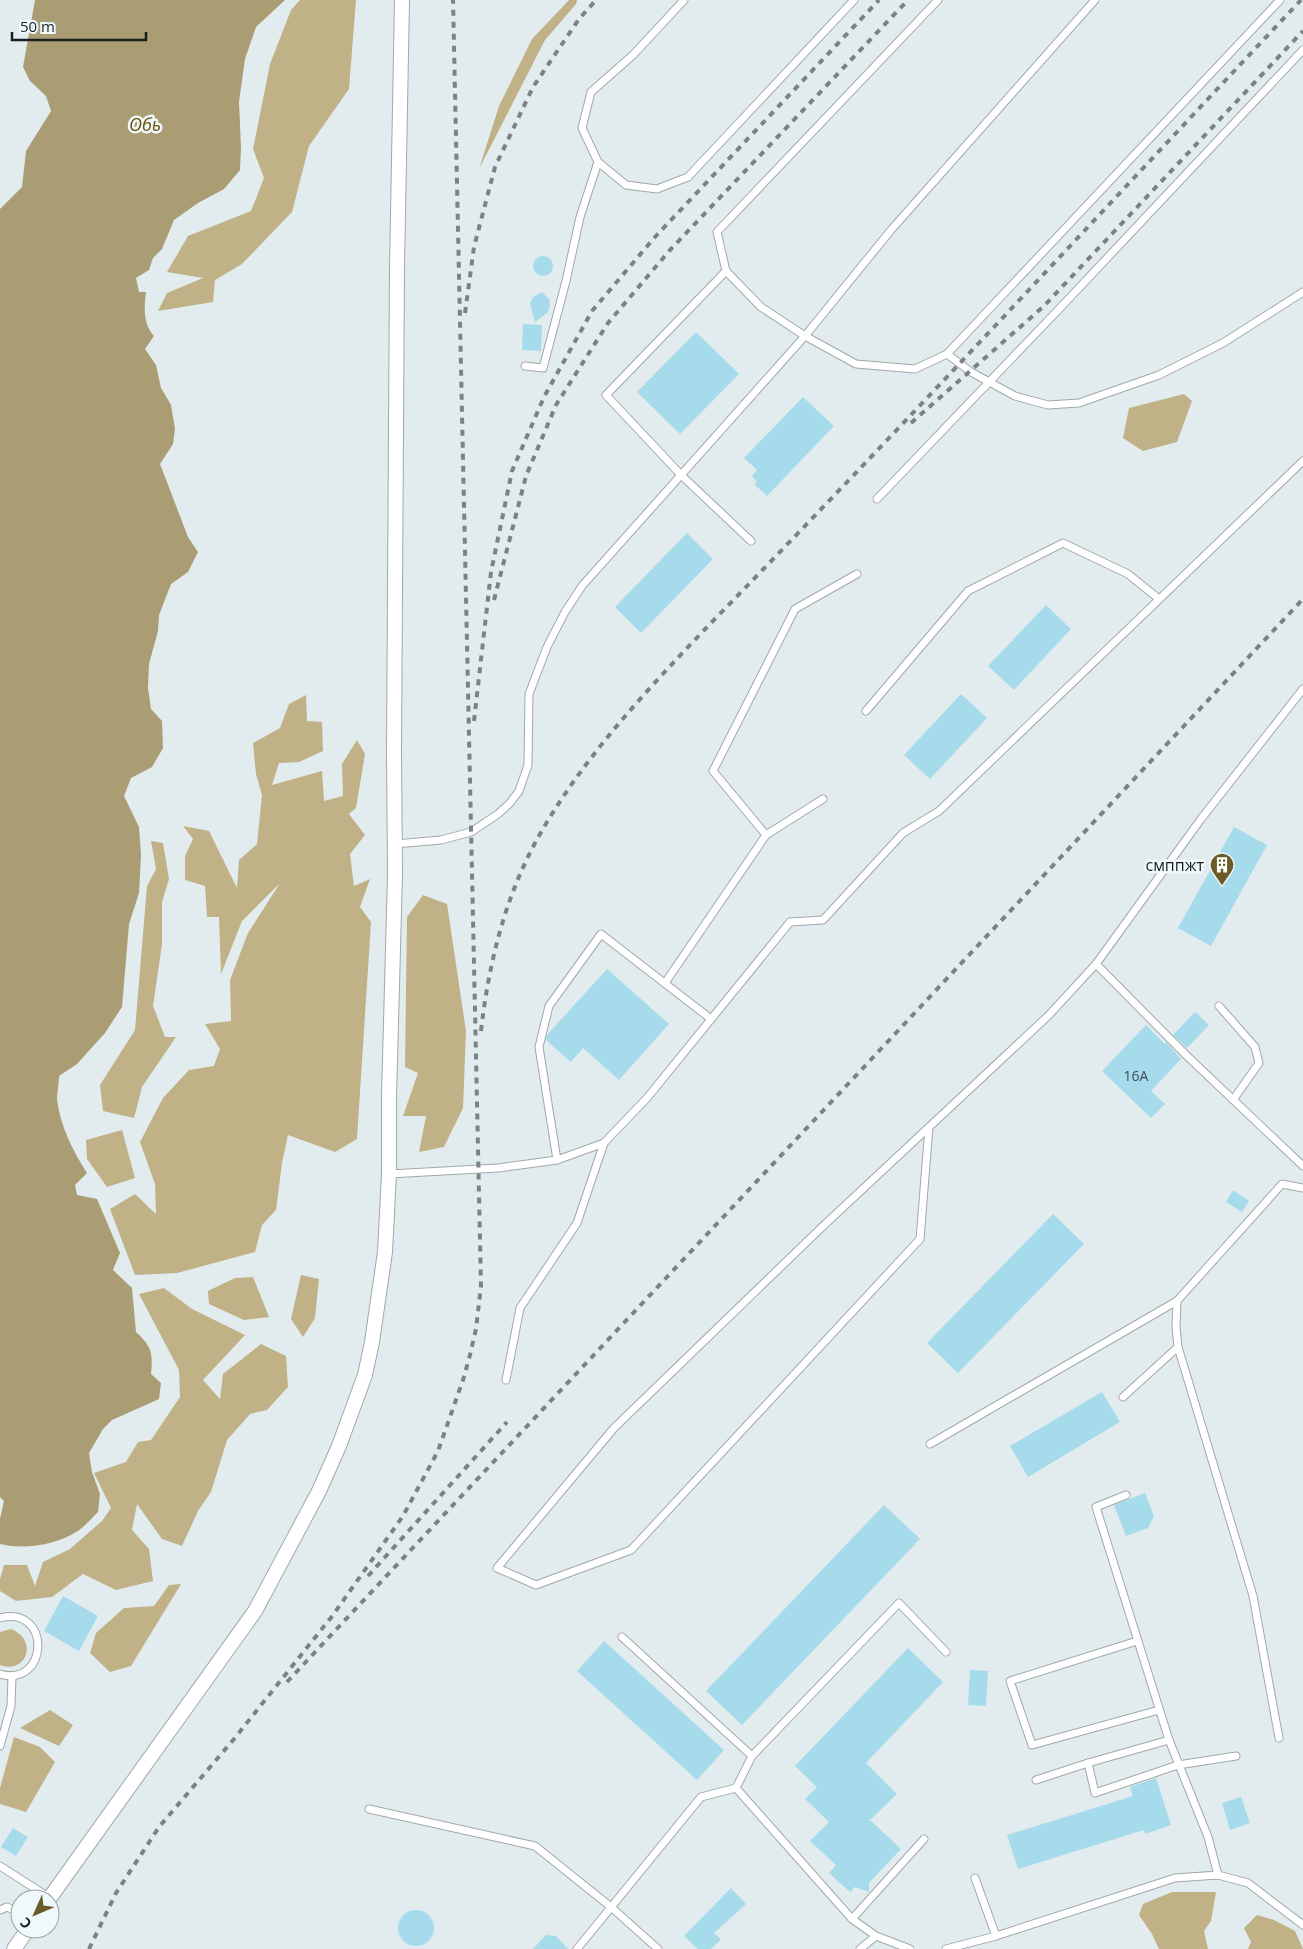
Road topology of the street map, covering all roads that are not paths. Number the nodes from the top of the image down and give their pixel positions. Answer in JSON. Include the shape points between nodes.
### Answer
{"nodes":[{"id":1,"x":402,"y":0,"type":"edge"},
{"id":2,"x":684,"y":0,"type":"edge"},
{"id":3,"x":854,"y":0,"type":"edge"},
{"id":4,"x":938,"y":0,"type":"edge"},
{"id":5,"x":1095,"y":0,"type":"edge"},
{"id":6,"x":1280,"y":0,"type":"edge"},
{"id":7,"x":1303,"y":50,"type":"edge"},
{"id":8,"x":598,"y":162,"type":"junction"},
{"id":9,"x":726,"y":271,"type":"junction"},
{"id":10,"x":1303,"y":292,"type":"edge"},
{"id":11,"x":805,"y":336,"type":"junction"},
{"id":12,"x":947,"y":354,"type":"junction"},
{"id":13,"x":525,"y":366,"type":"dead end"},
{"id":14,"x":988,"y":382,"type":"junction"},
{"id":15,"x":1303,"y":461,"type":"edge"},
{"id":16,"x":681,"y":475,"type":"junction"},
{"id":17,"x":877,"y":499,"type":"dead end"},
{"id":18,"x":751,"y":541,"type":"dead end"},
{"id":19,"x":857,"y":574,"type":"dead end"},
{"id":20,"x":1159,"y":599,"type":"junction"},
{"id":21,"x":1303,"y":689,"type":"edge"},
{"id":22,"x":866,"y":711,"type":"dead end"},
{"id":23,"x":823,"y":799,"type":"dead end"},
{"id":24,"x":766,"y":834,"type":"junction"},
{"id":25,"x":394,"y":844,"type":"junction"},
{"id":26,"x":1096,"y":964,"type":"junction"},
{"id":27,"x":665,"y":983,"type":"junction"},
{"id":28,"x":1219,"y":1006,"type":"dead end"},
{"id":29,"x":711,"y":1019,"type":"junction"},
{"id":30,"x":1233,"y":1100,"type":"junction"},
{"id":31,"x":930,"y":1127,"type":"junction"},
{"id":32,"x":604,"y":1143,"type":"junction"},
{"id":33,"x":557,"y":1160,"type":"junction"},
{"id":34,"x":1303,"y":1166,"type":"edge"},
{"id":35,"x":389,"y":1174,"type":"junction"},
{"id":36,"x":1303,"y":1188,"type":"edge"},
{"id":37,"x":1177,"y":1301,"type":"junction"},
{"id":38,"x":1178,"y":1347,"type":"junction"},
{"id":39,"x":506,"y":1380,"type":"dead end"},
{"id":40,"x":1123,"y":1397,"type":"dead end"},
{"id":41,"x":930,"y":1444,"type":"dead end"},
{"id":42,"x":1126,"y":1495,"type":"dead end"},
{"id":43,"x":0,"y":1618,"type":"edge"},
{"id":44,"x":622,"y":1637,"type":"dead end"},
{"id":45,"x":1138,"y":1641,"type":"junction"},
{"id":46,"x":946,"y":1652,"type":"dead end"},
{"id":47,"x":0,"y":1674,"type":"edge"},
{"id":48,"x":12,"y":1676,"type":"junction"},
{"id":49,"x":1159,"y":1710,"type":"junction"},
{"id":50,"x":1279,"y":1738,"type":"dead end"},
{"id":51,"x":1169,"y":1740,"type":"junction"},
{"id":52,"x":0,"y":1746,"type":"edge"},
{"id":53,"x":752,"y":1756,"type":"junction"},
{"id":54,"x":1236,"y":1756,"type":"dead end"},
{"id":55,"x":1088,"y":1763,"type":"junction"},
{"id":56,"x":1178,"y":1765,"type":"junction"},
{"id":57,"x":1036,"y":1780,"type":"dead end"},
{"id":58,"x":736,"y":1788,"type":"junction"},
{"id":59,"x":369,"y":1809,"type":"dead end"},
{"id":60,"x":924,"y":1839,"type":"dead end"},
{"id":61,"x":0,"y":1866,"type":"edge"},
{"id":62,"x":1218,"y":1875,"type":"junction"},
{"id":63,"x":975,"y":1878,"type":"dead end"},
{"id":64,"x":35,"y":1889,"type":"edge"},
{"id":65,"x":57,"y":1889,"type":"edge"},
{"id":66,"x":611,"y":1907,"type":"junction"},
{"id":67,"x":852,"y":1919,"type":"junction"},
{"id":68,"x":1303,"y":1924,"type":"edge"},
{"id":69,"x":876,"y":1936,"type":"junction"},
{"id":70,"x":996,"y":1936,"type":"junction"},
{"id":71,"x":577,"y":1949,"type":"edge"},
{"id":72,"x":658,"y":1949,"type":"edge"},
{"id":73,"x":860,"y":1949,"type":"edge"},
{"id":74,"x":910,"y":1949,"type":"edge"},
{"id":75,"x":946,"y":1949,"type":"edge"}],
"edges":[{"from":1,"to":25,"type":"street"},
{"from":2,"to":8,"type":"lane","via":[[633,55],[592,92],[582,128]]},
{"from":3,"to":8,"type":"lane","via":[[688,177],[657,189],[626,185]]},
{"from":4,"to":9,"type":"lane","via":[[717,232]]},
{"from":5,"to":11,"type":"lane","via":[[891,230]]},
{"from":6,"to":12,"type":"lane"},
{"from":7,"to":14,"type":"lane"},
{"from":8,"to":13,"type":"lane","via":[[580,217],[543,368]]},
{"from":9,"to":11,"type":"lane","via":[[761,307]]},
{"from":9,"to":16,"type":"lane","via":[[606,395]]},
{"from":10,"to":14,"type":"lane","via":[[1223,343],[1159,375],[1079,403],[1048,405],[1015,396]]},
{"from":11,"to":12,"type":"lane","via":[[856,364],[915,369]]},
{"from":11,"to":16,"type":"lane"},
{"from":12,"to":14,"type":"lane"},
{"from":14,"to":17,"type":"lane"},
{"from":15,"to":20,"type":"lane"},
{"from":16,"to":18,"type":"lane"},
{"from":16,"to":25,"type":"lane","via":[[582,586],[547,647],[529,694],[528,765],[519,791],[510,803],[471,832],[441,840]]},
{"from":19,"to":24,"type":"lane","via":[[795,609],[713,771]]},
{"from":20,"to":22,"type":"lane","via":[[1128,574],[1063,543],[968,591]]},
{"from":20,"to":29,"type":"lane","via":[[939,811],[903,833],[823,920],[790,922]]},
{"from":21,"to":26,"type":"lane","via":[[1201,819]]},
{"from":23,"to":24,"type":"lane"},
{"from":24,"to":27,"type":"lane"},
{"from":25,"to":35,"type":"street"},
{"from":26,"to":30,"type":"lane"},
{"from":26,"to":31,"type":"lane","via":[[1048,1016]]},
{"from":27,"to":29,"type":"lane"},
{"from":27,"to":33,"type":"lane","via":[[601,934],[549,1006],[539,1047]]},
{"from":28,"to":30,"type":"lane","via":[[1255,1046],[1259,1063]]},
{"from":29,"to":32,"type":"lane","via":[[647,1098]]},
{"from":30,"to":34,"type":"lane"},
{"from":31,"to":31,"type":"lane","via":[[614,1428],[498,1568],[536,1585],[631,1550],[920,1239]]},
{"from":32,"to":33,"type":"lane"},
{"from":32,"to":39,"type":"lane","via":[[576,1223],[520,1308]]},
{"from":33,"to":35,"type":"lane","via":[[498,1168]]},
{"from":35,"to":65,"type":"street","via":[[385,1252],[365,1376],[319,1491],[255,1611]]},
{"from":36,"to":37,"type":"lane","via":[[1282,1184]]},
{"from":37,"to":38,"type":"lane"},
{"from":37,"to":41,"type":"lane"},
{"from":38,"to":40,"type":"lane"},
{"from":38,"to":50,"type":"lane","via":[[1253,1596]]},
{"from":42,"to":45,"type":"lane","via":[[1096,1507]]},
{"from":43,"to":48,"type":"lane","via":[[14,1616],[28,1623],[39,1643],[32,1665]]},
{"from":44,"to":53,"type":"lane"},
{"from":45,"to":49,"type":"lane"},
{"from":45,"to":49,"type":"lane","via":[[1010,1681],[1032,1745]]},
{"from":46,"to":53,"type":"lane","via":[[898,1603]]},
{"from":47,"to":48,"type":"lane"},
{"from":48,"to":52,"type":"lane","via":[[11,1706]]},
{"from":49,"to":51,"type":"lane"},
{"from":51,"to":55,"type":"lane"},
{"from":51,"to":56,"type":"lane"},
{"from":53,"to":58,"type":"lane"},
{"from":54,"to":56,"type":"lane"},
{"from":55,"to":56,"type":"lane","via":[[1095,1793]]},
{"from":55,"to":57,"type":"lane"},
{"from":56,"to":62,"type":"lane","via":[[1208,1837]]},
{"from":58,"to":66,"type":"lane","via":[[701,1797]]},
{"from":58,"to":67,"type":"lane"},
{"from":59,"to":66,"type":"lane","via":[[535,1846]]},
{"from":60,"to":67,"type":"lane"},
{"from":61,"to":64,"type":"lane"},
{"from":62,"to":68,"type":"lane","via":[[1248,1883]]},
{"from":62,"to":70,"type":"lane","via":[[1175,1878]]},
{"from":63,"to":70,"type":"lane"},
{"from":66,"to":71,"type":"lane"},
{"from":66,"to":72,"type":"lane"},
{"from":67,"to":69,"type":"lane"},
{"from":69,"to":73,"type":"lane"},
{"from":69,"to":74,"type":"lane"},
{"from":70,"to":75,"type":"lane"}]}
